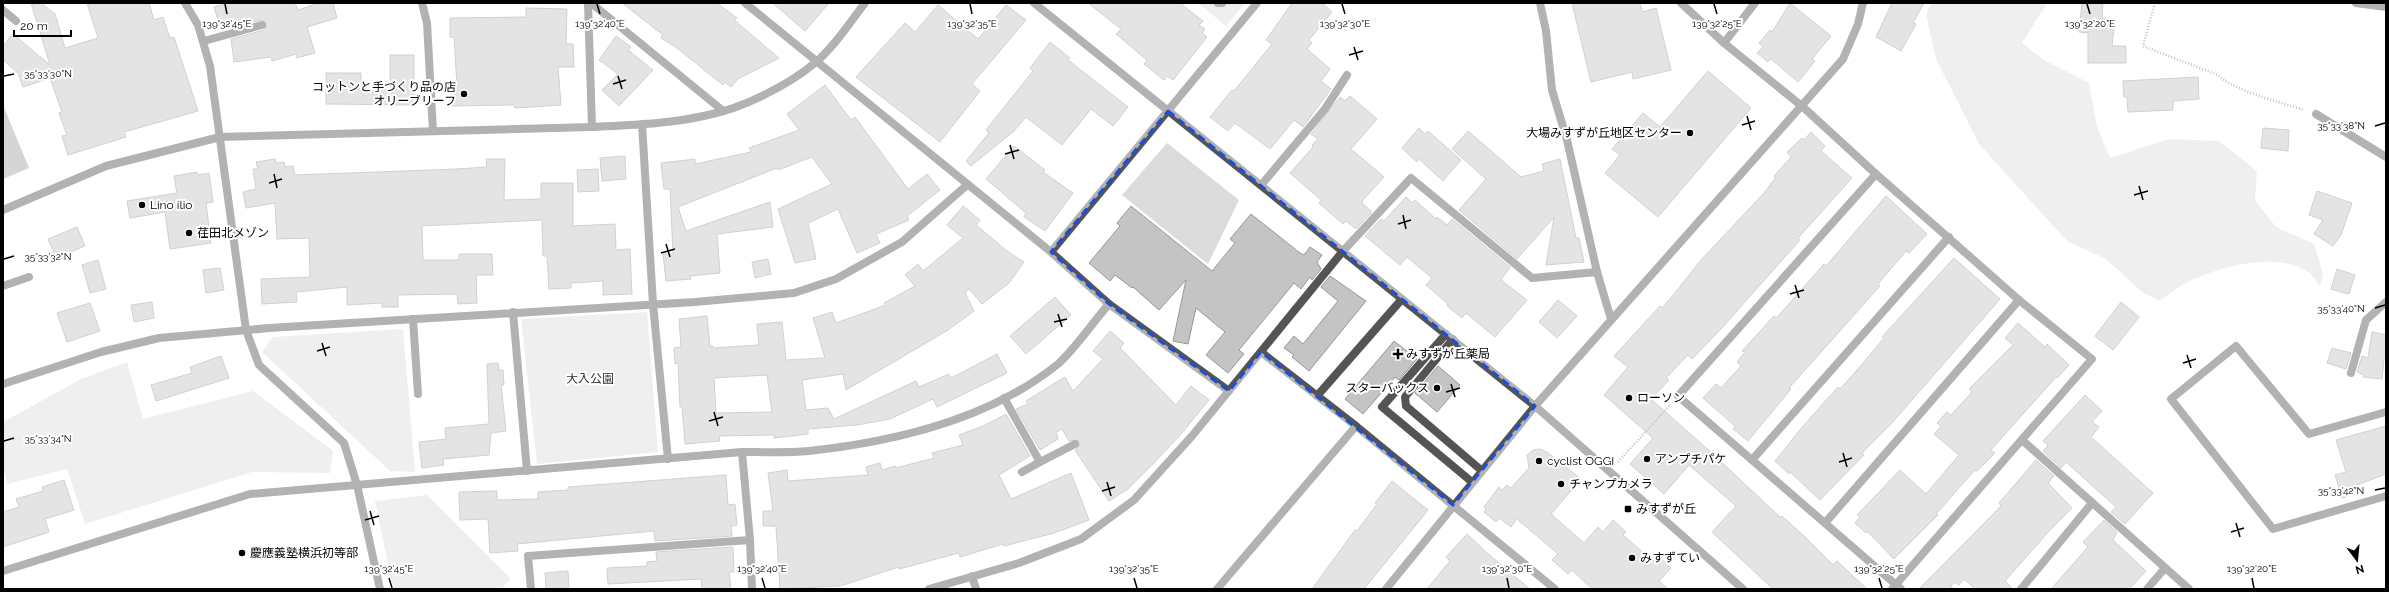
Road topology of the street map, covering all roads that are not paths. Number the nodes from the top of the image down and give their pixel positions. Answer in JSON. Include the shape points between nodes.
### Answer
{"nodes":[{"id":1,"x":186,"y":3,"type":"edge"},
{"id":2,"x":422,"y":3,"type":"edge"},
{"id":3,"x":589,"y":3,"type":"edge"},
{"id":4,"x":745,"y":3,"type":"edge"},
{"id":5,"x":865,"y":3,"type":"edge"},
{"id":6,"x":1034,"y":3,"type":"edge"},
{"id":7,"x":1218,"y":3,"type":"edge"},
{"id":8,"x":1222,"y":3,"type":"edge"},
{"id":9,"x":1257,"y":3,"type":"edge"},
{"id":10,"x":1540,"y":3,"type":"edge"},
{"id":11,"x":1681,"y":3,"type":"edge"},
{"id":12,"x":1755,"y":3,"type":"edge"},
{"id":13,"x":1863,"y":3,"type":"edge"},
{"id":14,"x":2356,"y":3,"type":"edge"},
{"id":15,"x":2386,"y":7,"type":"edge"},
{"id":16,"x":3,"y":10,"type":"edge"},
{"id":17,"x":16,"y":21,"type":"dead end"},
{"id":18,"x":262,"y":25,"type":"dead end"},
{"id":19,"x":204,"y":41,"type":"junction"},
{"id":20,"x":1724,"y":44,"type":"junction"},
{"id":21,"x":817,"y":61,"type":"junction"},
{"id":22,"x":1347,"y":75,"type":"dead end"},
{"id":23,"x":1803,"y":107,"type":"junction"},
{"id":24,"x":722,"y":110,"type":"junction"},
{"id":25,"x":1168,"y":111,"type":"junction"},
{"id":26,"x":2316,"y":114,"type":"road end"},
{"id":27,"x":642,"y":124,"type":"junction"},
{"id":28,"x":592,"y":127,"type":"junction"},
{"id":29,"x":433,"y":131,"type":"junction"},
{"id":30,"x":220,"y":137,"type":"junction"},
{"id":31,"x":2386,"y":157,"type":"edge"},
{"id":32,"x":1876,"y":174,"type":"junction"},
{"id":33,"x":1262,"y":184,"type":"junction"},
{"id":34,"x":967,"y":185,"type":"junction"},
{"id":35,"x":3,"y":210,"type":"edge"},
{"id":36,"x":1949,"y":237,"type":"junction"},
{"id":37,"x":1343,"y":251,"type":"junction"},
{"id":38,"x":1051,"y":252,"type":"junction"},
{"id":39,"x":1597,"y":272,"type":"junction"},
{"id":40,"x":29,"y":277,"type":"dead end"},
{"id":41,"x":3,"y":286,"type":"edge"},
{"id":42,"x":1402,"y":299,"type":"junction"},
{"id":43,"x":2019,"y":300,"type":"junction"},
{"id":44,"x":2386,"y":302,"type":"edge"},
{"id":45,"x":654,"y":304,"type":"junction"},
{"id":46,"x":1109,"y":304,"type":"junction"},
{"id":47,"x":513,"y":312,"type":"junction"},
{"id":48,"x":413,"y":319,"type":"junction"},
{"id":49,"x":1611,"y":320,"type":"junction"},
{"id":50,"x":246,"y":330,"type":"junction"},
{"id":51,"x":1446,"y":334,"type":"junction"},
{"id":52,"x":1453,"y":339,"type":"junction"},
{"id":53,"x":1261,"y":352,"type":"junction"},
{"id":54,"x":2351,"y":372,"type":"dead end"},
{"id":55,"x":3,"y":384,"type":"edge"},
{"id":56,"x":1229,"y":391,"type":"junction"},
{"id":57,"x":418,"y":394,"type":"dead end"},
{"id":58,"x":1317,"y":396,"type":"junction"},
{"id":59,"x":1004,"y":398,"type":"junction"},
{"id":60,"x":1535,"y":406,"type":"junction"},
{"id":61,"x":2386,"y":412,"type":"edge"},
{"id":62,"x":1356,"y":426,"type":"junction"},
{"id":63,"x":2022,"y":440,"type":"junction"},
{"id":64,"x":1075,"y":444,"type":"dead end"},
{"id":65,"x":742,"y":452,"type":"junction"},
{"id":66,"x":668,"y":459,"type":"junction"},
{"id":67,"x":1752,"y":460,"type":"junction"},
{"id":68,"x":1040,"y":462,"type":"junction"},
{"id":69,"x":1481,"y":470,"type":"junction"},
{"id":70,"x":527,"y":471,"type":"junction"},
{"id":71,"x":1022,"y":472,"type":"dead end"},
{"id":72,"x":1472,"y":482,"type":"junction"},
{"id":73,"x":357,"y":485,"type":"junction"},
{"id":74,"x":2386,"y":496,"type":"edge"},
{"id":75,"x":2092,"y":503,"type":"junction"},
{"id":76,"x":1453,"y":505,"type":"junction"},
{"id":77,"x":1825,"y":523,"type":"junction"},
{"id":78,"x":750,"y":540,"type":"junction"},
{"id":79,"x":2165,"y":568,"type":"junction"},
{"id":80,"x":3,"y":571,"type":"edge"},
{"id":81,"x":972,"y":576,"type":"junction"},
{"id":82,"x":1896,"y":587,"type":"edge"},
{"id":83,"x":1552,"y":588,"type":"edge"},
{"id":84,"x":380,"y":589,"type":"edge"},
{"id":85,"x":531,"y":589,"type":"edge"},
{"id":86,"x":752,"y":589,"type":"edge"},
{"id":87,"x":929,"y":589,"type":"edge"},
{"id":88,"x":976,"y":589,"type":"edge"},
{"id":89,"x":1217,"y":589,"type":"edge"},
{"id":90,"x":1386,"y":589,"type":"edge"},
{"id":91,"x":1743,"y":589,"type":"edge"},
{"id":92,"x":2021,"y":589,"type":"edge"},
{"id":93,"x":2147,"y":589,"type":"edge"},
{"id":94,"x":2189,"y":589,"type":"edge"}],
"edges":[{"from":1,"to":19,"type":"street"},
{"from":2,"to":29,"type":"street","via":[[427,23]]},
{"from":3,"to":24,"type":"street"},
{"from":3,"to":28,"type":"street"},
{"from":4,"to":21,"type":"street"},
{"from":5,"to":21,"type":"street"},
{"from":6,"to":25,"type":"street"},
{"from":7,"to":8,"type":"street"},
{"from":9,"to":25,"type":"street"},
{"from":10,"to":39,"type":"street","via":[[1546,30],[1552,90],[1567,140]]},
{"from":11,"to":20,"type":"street"},
{"from":12,"to":20,"type":"street"},
{"from":13,"to":23,"type":"street","via":[[1858,24],[1843,59]]},
{"from":14,"to":15,"type":"street"},
{"from":16,"to":17,"type":"street"},
{"from":18,"to":19,"type":"street"},
{"from":19,"to":30,"type":"street"},
{"from":20,"to":23,"type":"street"},
{"from":21,"to":24,"type":"street","via":[[790,80],[742,104]]},
{"from":21,"to":34,"type":"street"},
{"from":22,"to":33,"type":"street","via":[[1326,109]]},
{"from":23,"to":32,"type":"street"},
{"from":23,"to":49,"type":"street"},
{"from":24,"to":27,"type":"street","via":[[708,115]]},
{"from":25,"to":33,"type":"street"},
{"from":25,"to":38,"type":"street"},
{"from":26,"to":31,"type":"street"},
{"from":27,"to":28,"type":"street"},
{"from":27,"to":45,"type":"street"},
{"from":28,"to":29,"type":"street"},
{"from":29,"to":30,"type":"street"},
{"from":30,"to":35,"type":"street","via":[[106,166]]},
{"from":30,"to":50,"type":"street"},
{"from":32,"to":36,"type":"street"},
{"from":32,"to":67,"type":"street","via":[[1678,396]]},
{"from":33,"to":37,"type":"street"},
{"from":34,"to":38,"type":"street"},
{"from":34,"to":45,"type":"street","via":[[902,242],[836,279],[794,293]]},
{"from":36,"to":43,"type":"street"},
{"from":36,"to":67,"type":"street"},
{"from":37,"to":39,"type":"street","via":[[1411,178],[1532,278]]},
{"from":37,"to":42,"type":"street"},
{"from":37,"to":53,"type":"street"},
{"from":38,"to":46,"type":"street"},
{"from":39,"to":49,"type":"street"},
{"from":40,"to":41,"type":"street"},
{"from":42,"to":51,"type":"street"},
{"from":42,"to":58,"type":"street"},
{"from":43,"to":63,"type":"street","via":[[2092,359]]},
{"from":43,"to":77,"type":"street"},
{"from":44,"to":54,"type":"street","via":[[2366,320]]},
{"from":45,"to":47,"type":"street"},
{"from":45,"to":66,"type":"street"},
{"from":46,"to":56,"type":"street"},
{"from":46,"to":59,"type":"street","via":[[1058,363]]},
{"from":47,"to":48,"type":"street"},
{"from":47,"to":70,"type":"street"},
{"from":48,"to":50,"type":"street"},
{"from":48,"to":57,"type":"street"},
{"from":49,"to":60,"type":"street"},
{"from":50,"to":55,"type":"street","via":[[160,338],[101,352]]},
{"from":50,"to":73,"type":"street","via":[[259,365],[344,443]]},
{"from":51,"to":52,"type":"street"},
{"from":51,"to":72,"type":"street","via":[[1382,407]]},
{"from":52,"to":60,"type":"street"},
{"from":52,"to":69,"type":"street","via":[[1405,397],[1406,406]]},
{"from":53,"to":56,"type":"street"},
{"from":53,"to":58,"type":"street"},
{"from":56,"to":81,"type":"street","via":[[1134,500],[1087,535],[1019,563]]},
{"from":58,"to":62,"type":"street"},
{"from":59,"to":65,"type":"street","via":[[957,418],[903,436],[809,451]]},
{"from":59,"to":68,"type":"street"},
{"from":60,"to":69,"type":"street"},
{"from":60,"to":91,"type":"street"},
{"from":61,"to":74,"type":"street","via":[[2309,434],[2236,346],[2170,399],[2273,529]]},
{"from":62,"to":76,"type":"street"},
{"from":62,"to":89,"type":"street"},
{"from":63,"to":75,"type":"street"},
{"from":63,"to":82,"type":"street"},
{"from":64,"to":68,"type":"street"},
{"from":65,"to":66,"type":"street"},
{"from":65,"to":78,"type":"street"},
{"from":66,"to":70,"type":"street"},
{"from":67,"to":77,"type":"street"},
{"from":68,"to":71,"type":"street"},
{"from":69,"to":72,"type":"street"},
{"from":70,"to":73,"type":"street"},
{"from":72,"to":76,"type":"street"},
{"from":73,"to":80,"type":"street","via":[[250,494]]},
{"from":73,"to":84,"type":"street"},
{"from":75,"to":79,"type":"street"},
{"from":75,"to":92,"type":"street"},
{"from":76,"to":83,"type":"street"},
{"from":76,"to":90,"type":"street"},
{"from":77,"to":82,"type":"street"},
{"from":78,"to":85,"type":"street","via":[[528,556]]},
{"from":78,"to":86,"type":"street"},
{"from":79,"to":93,"type":"street"},
{"from":79,"to":94,"type":"street"},
{"from":81,"to":87,"type":"street"},
{"from":81,"to":88,"type":"street"}]}
